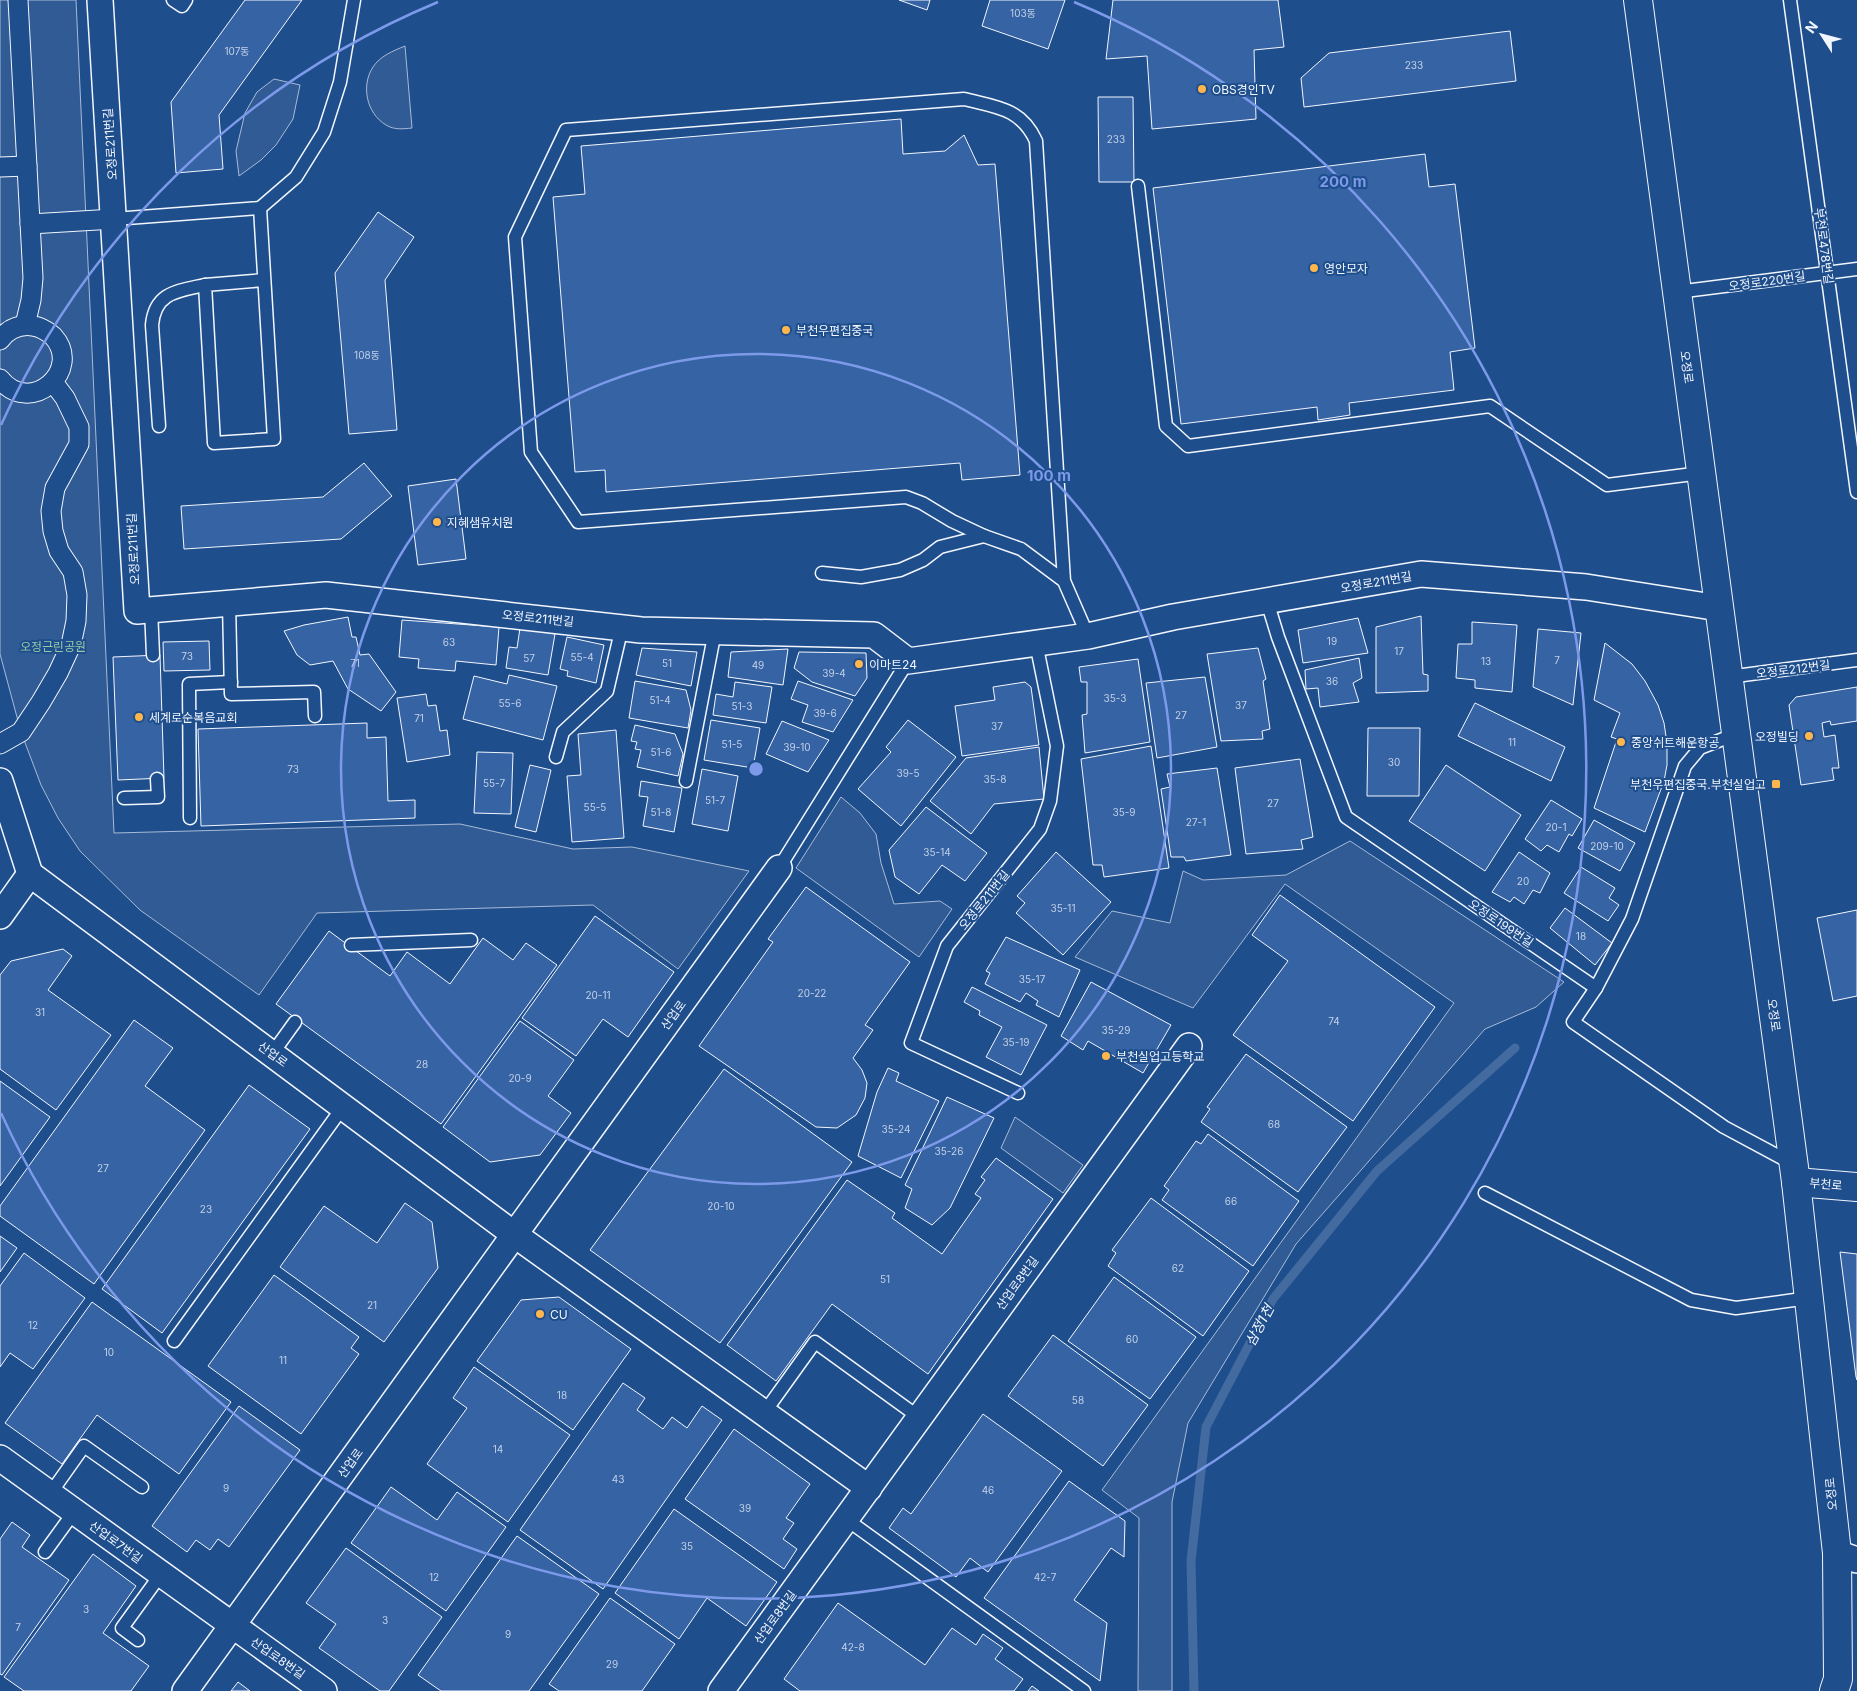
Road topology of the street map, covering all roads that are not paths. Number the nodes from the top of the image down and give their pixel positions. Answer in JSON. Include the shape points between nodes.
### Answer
{"nodes":[{"id":1,"x":18,"y":0,"type":"edge"},
{"id":2,"x":100,"y":0,"type":"edge"},
{"id":3,"x":173,"y":0,"type":"edge"},
{"id":4,"x":186,"y":0,"type":"edge"},
{"id":5,"x":354,"y":0,"type":"edge"},
{"id":6,"x":1638,"y":0,"type":"edge"},
{"id":7,"x":1790,"y":0,"type":"edge"},
{"id":8,"x":27,"y":166,"type":"junction"},
{"id":9,"x":0,"y":167,"type":"edge"},
{"id":10,"x":1138,"y":186,"type":"dead end"},
{"id":11,"x":260,"y":208,"type":"junction"},
{"id":12,"x":114,"y":219,"type":"junction"},
{"id":13,"x":30,"y":224,"type":"junction"},
{"id":14,"x":1857,"y":269,"type":"edge"},
{"id":15,"x":1828,"y":273,"type":"junction"},
{"id":16,"x":264,"y":280,"type":"junction"},
{"id":17,"x":205,"y":285,"type":"junction"},
{"id":18,"x":1677,"y":292,"type":"junction"},
{"id":19,"x":25,"y":325,"type":"junction"},
{"id":20,"x":0,"y":340,"type":"edge"},
{"id":21,"x":0,"y":379,"type":"edge"},
{"id":22,"x":53,"y":382,"type":"junction"},
{"id":23,"x":158,"y":426,"type":"dead end"},
{"id":24,"x":1701,"y":473,"type":"junction"},
{"id":25,"x":1857,"y":492,"type":"edge"},
{"id":26,"x":984,"y":536,"type":"junction"},
{"id":27,"x":822,"y":573,"type":"dead end"},
{"id":28,"x":1064,"y":581,"type":"junction"},
{"id":29,"x":1267,"y":601,"type":"junction"},
{"id":30,"x":229,"y":603,"type":"junction"},
{"id":31,"x":1719,"y":608,"type":"junction"},
{"id":32,"x":151,"y":609,"type":"junction"},
{"id":33,"x":622,"y":627,"type":"junction"},
{"id":34,"x":715,"y":631,"type":"junction"},
{"id":35,"x":1088,"y":636,"type":"junction"},
{"id":36,"x":1036,"y":643,"type":"junction"},
{"id":37,"x":153,"y":655,"type":"dead end"},
{"id":38,"x":1857,"y":660,"type":"edge"},
{"id":39,"x":908,"y":661,"type":"junction"},
{"id":40,"x":1728,"y":677,"type":"junction"},
{"id":41,"x":231,"y":682,"type":"junction"},
{"id":42,"x":315,"y":716,"type":"dead end"},
{"id":43,"x":1736,"y":734,"type":"junction"},
{"id":44,"x":0,"y":744,"type":"edge"},
{"id":45,"x":556,"y":757,"type":"dead end"},
{"id":46,"x":157,"y":780,"type":"dead end"},
{"id":47,"x":0,"y":781,"type":"edge"},
{"id":48,"x":686,"y":781,"type":"dead end"},
{"id":49,"x":124,"y":798,"type":"dead end"},
{"id":50,"x":190,"y":818,"type":"dead end"},
{"id":51,"x":779,"y":868,"type":"joint"},
{"id":52,"x":30,"y":874,"type":"junction"},
{"id":53,"x":0,"y":916,"type":"edge"},
{"id":54,"x":472,"y":940,"type":"dead end"},
{"id":55,"x":351,"y":945,"type":"dead end"},
{"id":56,"x":1596,"y":988,"type":"junction"},
{"id":57,"x":295,"y":1022,"type":"dead end"},
{"id":58,"x":1188,"y":1046,"type":"dead end"},
{"id":59,"x":272,"y":1054,"type":"junction"},
{"id":60,"x":1018,"y":1092,"type":"dead end"},
{"id":61,"x":343,"y":1107,"type":"junction"},
{"id":62,"x":1795,"y":1173,"type":"junction"},
{"id":63,"x":1857,"y":1187,"type":"edge"},
{"id":64,"x":1485,"y":1193,"type":"dead end"},
{"id":65,"x":515,"y":1235,"type":"junction"},
{"id":66,"x":1809,"y":1298,"type":"junction"},
{"id":67,"x":174,"y":1341,"type":"dead end"},
{"id":68,"x":764,"y":1413,"type":"junction"},
{"id":69,"x":920,"y":1418,"type":"junction"},
{"id":70,"x":0,"y":1458,"type":"edge"},
{"id":71,"x":142,"y":1487,"type":"dead end"},
{"id":72,"x":869,"y":1488,"type":"junction"},
{"id":73,"x":50,"y":1494,"type":"junction"},
{"id":74,"x":74,"y":1512,"type":"junction"},
{"id":75,"x":846,"y":1519,"type":"junction"},
{"id":76,"x":45,"y":1552,"type":"dead end"},
{"id":77,"x":1847,"y":1556,"type":"edge"},
{"id":78,"x":161,"y":1574,"type":"junction"},
{"id":79,"x":232,"y":1626,"type":"junction"},
{"id":80,"x":138,"y":1640,"type":"dead end"},
{"id":81,"x":185,"y":1691,"type":"edge"},
{"id":82,"x":324,"y":1691,"type":"edge"},
{"id":83,"x":722,"y":1691,"type":"edge"},
{"id":84,"x":1084,"y":1691,"type":"edge"},
{"id":85,"x":1834,"y":1691,"type":"edge"}],
"edges":[{"from":1,"to":8,"type":"street"},
{"from":2,"to":12,"type":"street","name":"오정로211번길"},
{"from":3,"to":4,"type":"lane","via":[[182,6]]},
{"from":5,"to":11,"type":"lane","via":[[340,82],[324,132],[296,177]]},
{"from":6,"to":18,"type":"main road","name":"오정로"},
{"from":7,"to":15,"type":"lane","name":"부천로478번길"},
{"from":8,"to":9,"type":"street"},
{"from":8,"to":13,"type":"street"},
{"from":10,"to":24,"type":"lane","via":[[1166,426],[1188,446],[1490,406],[1607,485]]},
{"from":11,"to":12,"type":"lane"},
{"from":11,"to":16,"type":"lane"},
{"from":12,"to":13,"type":"street"},
{"from":12,"to":32,"type":"street","name":"오정로211번길","via":[[137,611]]},
{"from":13,"to":19,"type":"street","via":[[33,278]]},
{"from":14,"to":15,"type":"lane","name":"오정로220번길"},
{"from":15,"to":18,"type":"lane","name":"오정로220번길"},
{"from":15,"to":25,"type":"lane","name":"부천로478번길"},
{"from":16,"to":17,"type":"lane"},
{"from":16,"to":17,"type":"lane","via":[[274,439],[214,443]]},
{"from":17,"to":23,"type":"lane","via":[[175,292],[161,300],[154,311]]},
{"from":18,"to":24,"type":"main road","name":"오정로"},
{"from":19,"to":20,"type":"street","via":[[13,328]]},
{"from":19,"to":22,"type":"street","via":[[47,331],[61,349],[62,360]]},
{"from":21,"to":22,"type":"street","via":[[5,385],[24,393],[45,389]]},
{"from":22,"to":44,"type":"street","via":[[79,427],[79,444],[55,488],[51,511],[59,551],[73,572],[77,595],[76,620],[71,645],[41,702],[21,732]]},
{"from":24,"to":31,"type":"main road","name":"오정로"},
{"from":26,"to":27,"type":"lane","via":[[940,547],[923,560],[900,570],[861,577]]},
{"from":26,"to":28,"type":"lane","via":[[1020,549]]},
{"from":26,"to":28,"type":"lane","via":[[906,497],[578,522],[531,452],[516,237],[566,130],[964,99],[1009,111],[1022,119],[1036,141]]},
{"from":28,"to":35,"type":"lane"},
{"from":29,"to":31,"type":"street","name":"오정로211번길","via":[[1421,574],[1586,587]]},
{"from":29,"to":35,"type":"street","name":"오정로211번길"},
{"from":29,"to":56,"type":"lane","name":"오정로199번길","via":[[1346,817]]},
{"from":30,"to":32,"type":"street","name":"오정로211번길"},
{"from":30,"to":33,"type":"street","name":"오정로211번길","via":[[326,595]]},
{"from":30,"to":41,"type":"lane"},
{"from":31,"to":40,"type":"main road","name":"오정로"},
{"from":32,"to":37,"type":"lane"},
{"from":33,"to":34,"type":"street","name":"오정로211번길"},
{"from":33,"to":45,"type":"lane","via":[[607,691],[563,732]]},
{"from":34,"to":39,"type":"street","name":"오정로211번길","via":[[874,636]]},
{"from":34,"to":48,"type":"lane"},
{"from":35,"to":36,"type":"street","name":"오정로211번길"},
{"from":36,"to":39,"type":"street","name":"오정로211번길"},
{"from":36,"to":60,"type":"lane","name":"오정로211번길","via":[[1057,746],[1050,801],[1040,828],[946,946],[911,1043]]},
{"from":38,"to":40,"type":"lane","name":"오정로212번길"},
{"from":39,"to":51,"type":"lane"},
{"from":40,"to":43,"type":"main road","name":"오정로"},
{"from":41,"to":42,"type":"lane","via":[[231,694],[314,692]]},
{"from":41,"to":50,"type":"lane","via":[[189,684]]},
{"from":43,"to":56,"type":"lane","via":[[1700,748],[1685,766],[1632,919]]},
{"from":43,"to":62,"type":"main road","name":"오정로"},
{"from":46,"to":49,"type":"lane","via":[[158,797]]},
{"from":47,"to":52,"type":"street"},
{"from":51,"to":65,"type":"street","name":"산업로"},
{"from":52,"to":53,"type":"street"},
{"from":52,"to":59,"type":"street","name":"산업로"},
{"from":54,"to":55,"type":"lane"},
{"from":56,"to":62,"type":"lane","via":[[1573,1022]]},
{"from":57,"to":59,"type":"lane"},
{"from":58,"to":69,"type":"street","name":"산업로8번길"},
{"from":59,"to":61,"type":"street","name":"산업로"},
{"from":61,"to":65,"type":"street","name":"산업로"},
{"from":61,"to":67,"type":"lane"},
{"from":62,"to":63,"type":"main road","name":"부천로"},
{"from":62,"to":66,"type":"main road","name":"오정로"},
{"from":64,"to":66,"type":"lane","via":[[1691,1300],[1736,1308]]},
{"from":65,"to":68,"type":"street"},
{"from":65,"to":79,"type":"street","name":"산업로"},
{"from":66,"to":77,"type":"main road","name":"오정로"},
{"from":68,"to":69,"type":"lane","via":[[815,1342]]},
{"from":68,"to":72,"type":"street"},
{"from":69,"to":72,"type":"street","name":"산업로8번길"},
{"from":70,"to":73,"type":"street","name":"산업로7번길"},
{"from":71,"to":73,"type":"lane","via":[[84,1446]]},
{"from":72,"to":75,"type":"street","name":"산업로8번길"},
{"from":73,"to":74,"type":"street","name":"산업로7번길"},
{"from":74,"to":76,"type":"lane"},
{"from":74,"to":78,"type":"street","name":"산업로7번길"},
{"from":75,"to":83,"type":"street","name":"산업로8번길"},
{"from":75,"to":84,"type":"lane"},
{"from":77,"to":85,"type":"main road","name":"오정로","via":[[1838,1679]]},
{"from":78,"to":79,"type":"street","name":"산업로7번길"},
{"from":78,"to":80,"type":"lane","via":[[122,1628]]},
{"from":79,"to":81,"type":"street","name":"산업로"},
{"from":79,"to":82,"type":"street","name":"산업로8번길"}]}
